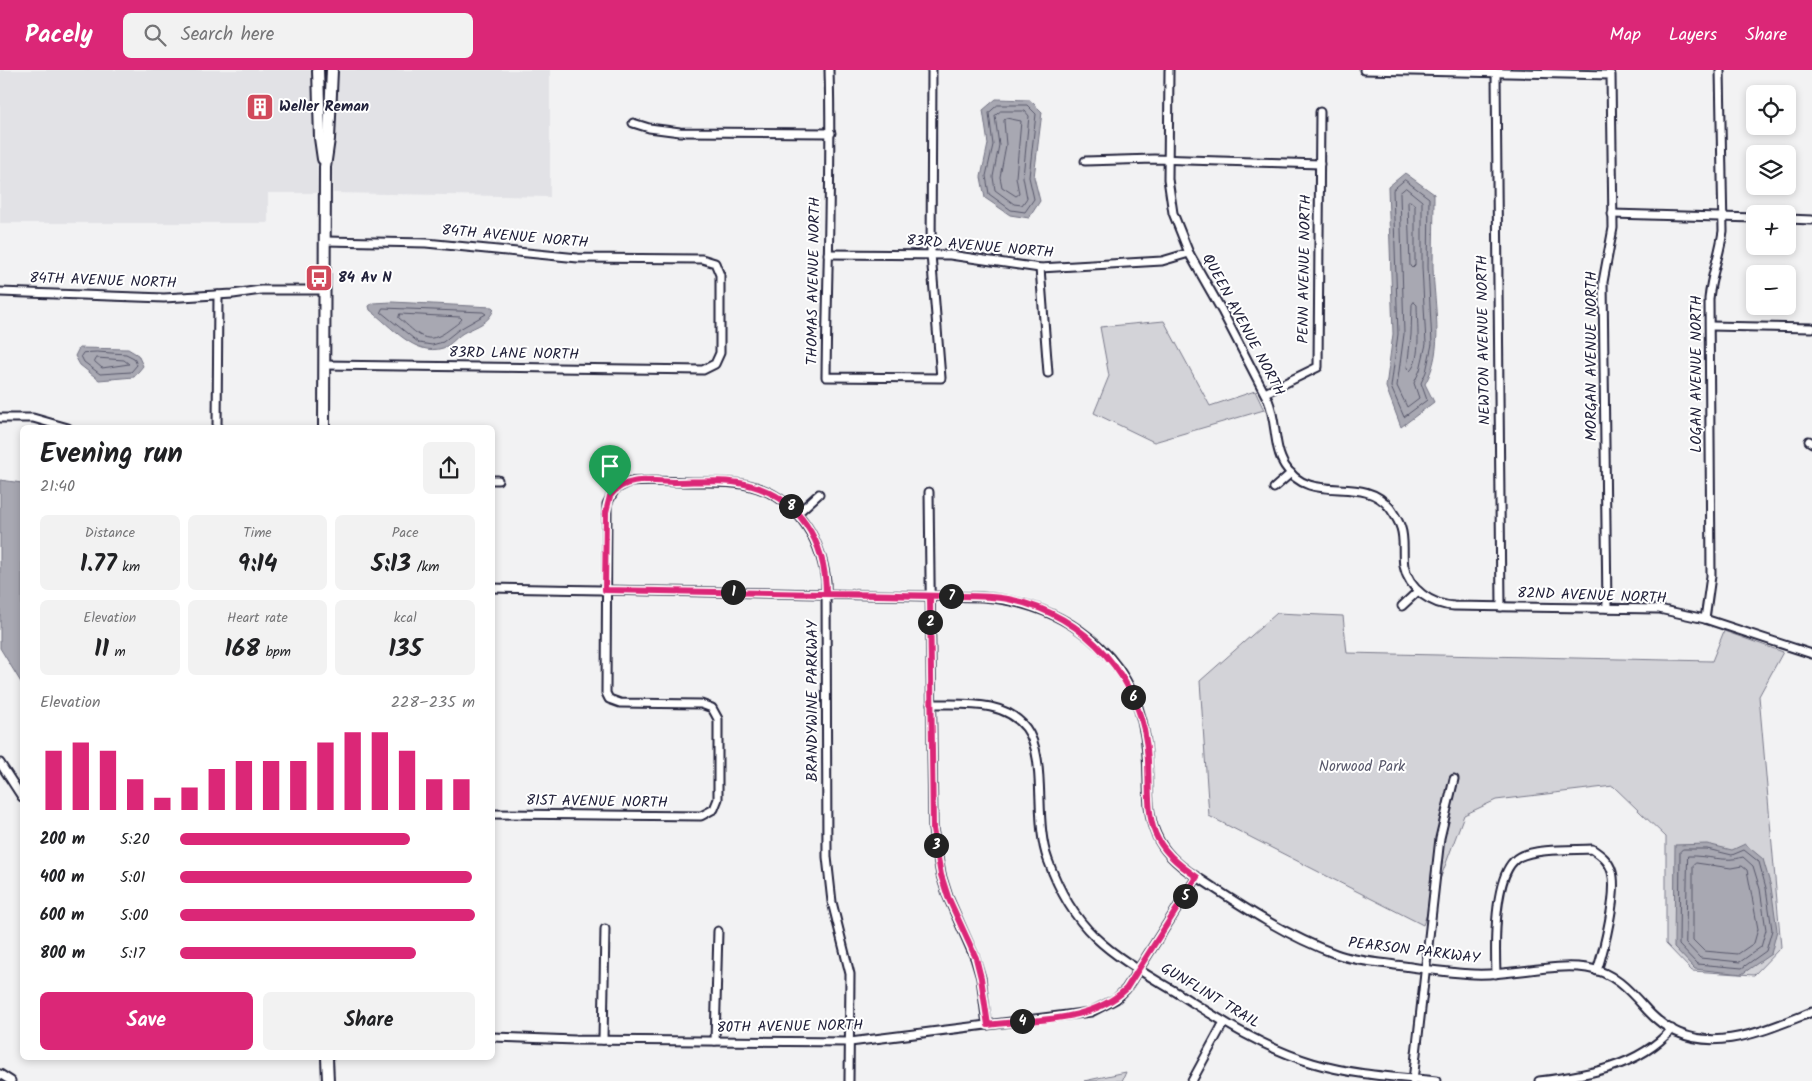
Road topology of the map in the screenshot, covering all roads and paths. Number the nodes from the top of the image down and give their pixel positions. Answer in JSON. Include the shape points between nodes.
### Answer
{"nodes":[{"id":1,"x":318,"y":70,"type":"edge"},
{"id":2,"x":332,"y":70,"type":"edge"},
{"id":3,"x":829,"y":70,"type":"edge"},
{"id":4,"x":932,"y":70,"type":"edge"},
{"id":5,"x":1170,"y":70,"type":"edge"},
{"id":6,"x":1364,"y":70,"type":"edge"},
{"id":7,"x":1720,"y":70,"type":"edge"},
{"id":8,"x":1496,"y":73,"type":"junction"},
{"id":9,"x":1320,"y":112,"type":"dead end"},
{"id":10,"x":633,"y":123,"type":"dead end"},
{"id":11,"x":831,"y":133,"type":"junction"},
{"id":12,"x":1169,"y":160,"type":"junction"},
{"id":13,"x":1084,"y":161,"type":"dead end"},
{"id":14,"x":1320,"y":164,"type":"junction"},
{"id":15,"x":325,"y":167,"type":"junction"},
{"id":16,"x":1612,"y":214,"type":"junction"},
{"id":17,"x":1722,"y":216,"type":"junction"},
{"id":18,"x":1746,"y":217,"type":"edge"},
{"id":19,"x":1796,"y":219,"type":"edge"},
{"id":20,"x":1812,"y":220,"type":"edge"},
{"id":21,"x":325,"y":241,"type":"junction"},
{"id":22,"x":1189,"y":253,"type":"junction"},
{"id":23,"x":828,"y":254,"type":"junction"},
{"id":24,"x":931,"y":254,"type":"junction"},
{"id":25,"x":1040,"y":268,"type":"junction"},
{"id":26,"x":325,"y":290,"type":"junction"},
{"id":27,"x":0,"y":292,"type":"edge"},
{"id":28,"x":218,"y":295,"type":"junction"},
{"id":29,"x":1710,"y":326,"type":"junction"},
{"id":30,"x":1812,"y":328,"type":"edge"},
{"id":31,"x":324,"y":365,"type":"junction"},
{"id":32,"x":703,"y":370,"type":"joint"},
{"id":33,"x":1048,"y":372,"type":"dead end"},
{"id":34,"x":1265,"y":393,"type":"junction"},
{"id":35,"x":0,"y":418,"type":"edge"},
{"id":36,"x":58,"y":425,"type":"edge"},
{"id":37,"x":217,"y":425,"type":"edge"},
{"id":38,"x":324,"y":425,"type":"edge"},
{"id":39,"x":1291,"y":473,"type":"junction"},
{"id":40,"x":1274,"y":488,"type":"dead end"},
{"id":41,"x":928,"y":492,"type":"dead end"},
{"id":42,"x":819,"y":494,"type":"dead end"},
{"id":43,"x":798,"y":513,"type":"junction"},
{"id":44,"x":495,"y":588,"type":"edge"},
{"id":45,"x":605,"y":590,"type":"junction"},
{"id":46,"x":1418,"y":591,"type":"junction"},
{"id":47,"x":826,"y":594,"type":"junction"},
{"id":48,"x":930,"y":596,"type":"junction"},
{"id":49,"x":1402,"y":606,"type":"dead end"},
{"id":50,"x":1501,"y":607,"type":"junction"},
{"id":51,"x":1607,"y":608,"type":"junction"},
{"id":52,"x":1705,"y":619,"type":"junction"},
{"id":53,"x":1812,"y":654,"type":"edge"},
{"id":54,"x":930,"y":704,"type":"junction"},
{"id":55,"x":0,"y":763,"type":"edge"},
{"id":56,"x":3,"y":774,"type":"edge"},
{"id":57,"x":1454,"y":779,"type":"dead end"},
{"id":58,"x":20,"y":795,"type":"edge"},
{"id":59,"x":495,"y":814,"type":"edge"},
{"id":60,"x":1197,"y":877,"type":"junction"},
{"id":61,"x":605,"y":929,"type":"dead end"},
{"id":62,"x":718,"y":931,"type":"dead end"},
{"id":63,"x":1426,"y":969,"type":"junction"},
{"id":64,"x":1140,"y":970,"type":"junction"},
{"id":65,"x":1597,"y":970,"type":"junction"},
{"id":66,"x":1496,"y":974,"type":"junction"},
{"id":67,"x":1812,"y":1012,"type":"edge"},
{"id":68,"x":1224,"y":1022,"type":"junction"},
{"id":69,"x":988,"y":1025,"type":"junction"},
{"id":70,"x":1672,"y":1029,"type":"junction"},
{"id":71,"x":495,"y":1037,"type":"edge"},
{"id":72,"x":603,"y":1040,"type":"junction"},
{"id":73,"x":715,"y":1041,"type":"junction"},
{"id":74,"x":850,"y":1042,"type":"junction"},
{"id":75,"x":327,"y":1060,"type":"edge"},
{"id":76,"x":2,"y":1077,"type":"edge"},
{"id":77,"x":1413,"y":1080,"type":"edge"},
{"id":78,"x":11,"y":1081,"type":"edge"},
{"id":79,"x":328,"y":1081,"type":"edge"},
{"id":80,"x":849,"y":1081,"type":"edge"},
{"id":81,"x":1192,"y":1081,"type":"edge"},
{"id":82,"x":1436,"y":1081,"type":"edge"},
{"id":83,"x":1539,"y":1081,"type":"edge"}],
"edges":[{"from":1,"to":15,"type":"street","via":[[320,138]]},
{"from":2,"to":15,"type":"street"},
{"from":3,"to":11,"type":"street","name":"THOMAS AVENUE NORTH"},
{"from":4,"to":24,"type":"street"},
{"from":5,"to":12,"type":"street","name":"QUEEN AVENUE NORTH"},
{"from":6,"to":8,"type":"street"},
{"from":7,"to":17,"type":"street","name":"LOGAN AVENUE NORTH"},
{"from":8,"to":16,"type":"street","name":"MORGAN AVENUE NORTH","via":[[1611,75]]},
{"from":8,"to":50,"type":"street","name":"NEWTON AVENUE NORTH"},
{"from":9,"to":14,"type":"street","name":"PENN AVENUE NORTH"},
{"from":10,"to":11,"type":"street","via":[[680,132]]},
{"from":11,"to":23,"type":"street","name":"THOMAS AVENUE NORTH"},
{"from":12,"to":13,"type":"street"},
{"from":12,"to":14,"type":"street"},
{"from":12,"to":22,"type":"street","name":"QUEEN AVENUE NORTH","via":[[1173,213]]},
{"from":14,"to":34,"type":"street","name":"PENN AVENUE NORTH","via":[[1318,368]]},
{"from":15,"to":21,"type":"street"},
{"from":16,"to":17,"type":"street"},
{"from":16,"to":51,"type":"street","name":"MORGAN AVENUE NORTH","via":[[1611,242],[1603,282]]},
{"from":17,"to":18,"type":"street"},
{"from":17,"to":29,"type":"street","name":"LOGAN AVENUE NORTH","via":[[1719,257],[1711,284]]},
{"from":19,"to":20,"type":"street"},
{"from":21,"to":26,"type":"street"},
{"from":21,"to":32,"type":"street","name":"84TH AVENUE NORTH","via":[[426,243],[578,258],[702,259],[715,263],[720,275],[720,353],[715,364]]},
{"from":22,"to":25,"type":"street","name":"83RD AVENUE NORTH","via":[[1162,260]]},
{"from":22,"to":34,"type":"street","name":"QUEEN AVENUE NORTH"},
{"from":23,"to":24,"type":"street","name":"83RD AVENUE NORTH"},
{"from":23,"to":24,"type":"street","name":"THOMAS AVENUE NORTH","via":[[826,377],[941,378]]},
{"from":24,"to":25,"type":"street","name":"83RD AVENUE NORTH"},
{"from":25,"to":33,"type":"street"},
{"from":26,"to":28,"type":"street","name":"84TH AVENUE NORTH","via":[[261,290]]},
{"from":26,"to":31,"type":"street"},
{"from":27,"to":28,"type":"street","name":"84TH AVENUE NORTH","via":[[125,297]]},
{"from":28,"to":37,"type":"street"},
{"from":29,"to":30,"type":"street"},
{"from":29,"to":52,"type":"street","name":"LOGAN AVENUE NORTH","via":[[1711,576]]},
{"from":31,"to":32,"type":"street","name":"83RD LANE NORTH"},
{"from":31,"to":38,"type":"street"},
{"from":34,"to":39,"type":"street","name":"QUEEN AVENUE NORTH","via":[[1273,411],[1280,458]]},
{"from":35,"to":36,"type":"street","via":[[33,418]]},
{"from":39,"to":40,"type":"street"},
{"from":39,"to":46,"type":"street","name":"QUEEN AVENUE NORTH","via":[[1314,488],[1364,492],[1387,505],[1401,528],[1405,568]]},
{"from":41,"to":48,"type":"street"},
{"from":42,"to":43,"type":"street"},
{"from":43,"to":45,"type":"street","name":"BRANDYWINE PARKWAY","via":[[776,496],[744,484],[629,482],[614,489],[606,512]]},
{"from":43,"to":47,"type":"street","name":"BRANDYWINE PARKWAY","via":[[819,547]]},
{"from":44,"to":45,"type":"street","name":"PEARSON PARKWAY"},
{"from":45,"to":47,"type":"street","name":"PEARSON PARKWAY"},
{"from":45,"to":59,"type":"street","name":"81ST AVENUE NORTH","via":[[604,688],[608,699],[620,703],[701,704],[712,708],[718,719],[718,799],[714,809],[701,816]]},
{"from":46,"to":49,"type":"street"},
{"from":46,"to":50,"type":"street","name":"82ND AVENUE NORTH","via":[[1435,602],[1454,606]]},
{"from":47,"to":48,"type":"street","name":"PEARSON PARKWAY"},
{"from":47,"to":74,"type":"street","name":"BRANDYWINE PARKWAY","via":[[827,856],[832,902],[850,974]]},
{"from":48,"to":54,"type":"street"},
{"from":48,"to":60,"type":"street","name":"PEARSON PARKWAY","via":[[1006,598],[1028,604],[1070,623],[1105,652],[1119,671],[1140,712],[1148,758],[1150,819],[1155,835],[1174,861]]},
{"from":50,"to":51,"type":"street","name":"82ND AVENUE NORTH"},
{"from":51,"to":52,"type":"street","name":"82ND AVENUE NORTH","via":[[1659,609]]},
{"from":52,"to":53,"type":"street","name":"82ND AVENUE NORTH"},
{"from":54,"to":64,"type":"street","name":"GUNFLINT TRAIL","via":[[994,707],[1025,726],[1032,737],[1038,760],[1042,841],[1060,890],[1095,937]]},
{"from":54,"to":69,"type":"street","via":[[932,806],[937,852],[948,897],[978,965]]},
{"from":55,"to":56,"type":"street"},
{"from":56,"to":58,"type":"street"},
{"from":57,"to":63,"type":"street","via":[[1440,838]]},
{"from":60,"to":63,"type":"street","name":"PEARSON PARKWAY","via":[[1314,946],[1361,962]]},
{"from":60,"to":64,"type":"street","name":"80TH AVENUE NORTH"},
{"from":61,"to":72,"type":"street"},
{"from":62,"to":73,"type":"street"},
{"from":63,"to":66,"type":"street","name":"PEARSON PARKWAY"},
{"from":63,"to":77,"type":"street"},
{"from":64,"to":68,"type":"street","name":"GUNFLINT TRAIL"},
{"from":64,"to":69,"type":"street","name":"80TH AVENUE NORTH","via":[[1116,999],[1091,1012]]},
{"from":65,"to":66,"type":"street","name":"PEARSON PARKWAY","via":[[1573,967]]},
{"from":65,"to":66,"type":"street","via":[[1606,939],[1613,882],[1608,863],[1592,849],[1530,854],[1511,863],[1502,886]]},
{"from":65,"to":70,"type":"street","name":"PEARSON PARKWAY","via":[[1622,984],[1649,1012]]},
{"from":67,"to":70,"type":"street","name":"PEARSON PARKWAY","via":[[1757,1033],[1725,1040],[1692,1037]]},
{"from":68,"to":77,"type":"street","name":"GUNFLINT TRAIL","via":[[1255,1040],[1312,1063]]},
{"from":68,"to":81,"type":"street"},
{"from":69,"to":74,"type":"street","name":"80TH AVENUE NORTH"},
{"from":70,"to":83,"type":"street","via":[[1650,1050],[1621,1065]]},
{"from":71,"to":72,"type":"street","name":"80TH AVENUE NORTH"},
{"from":72,"to":73,"type":"street","name":"80TH AVENUE NORTH"},
{"from":73,"to":74,"type":"street","name":"80TH AVENUE NORTH"},
{"from":74,"to":80,"type":"street","name":"BRANDYWINE PARKWAY"},
{"from":75,"to":79,"type":"street"},
{"from":76,"to":78,"type":"street"},
{"from":77,"to":82,"type":"street","name":"GUNFLINT TRAIL"}]}
